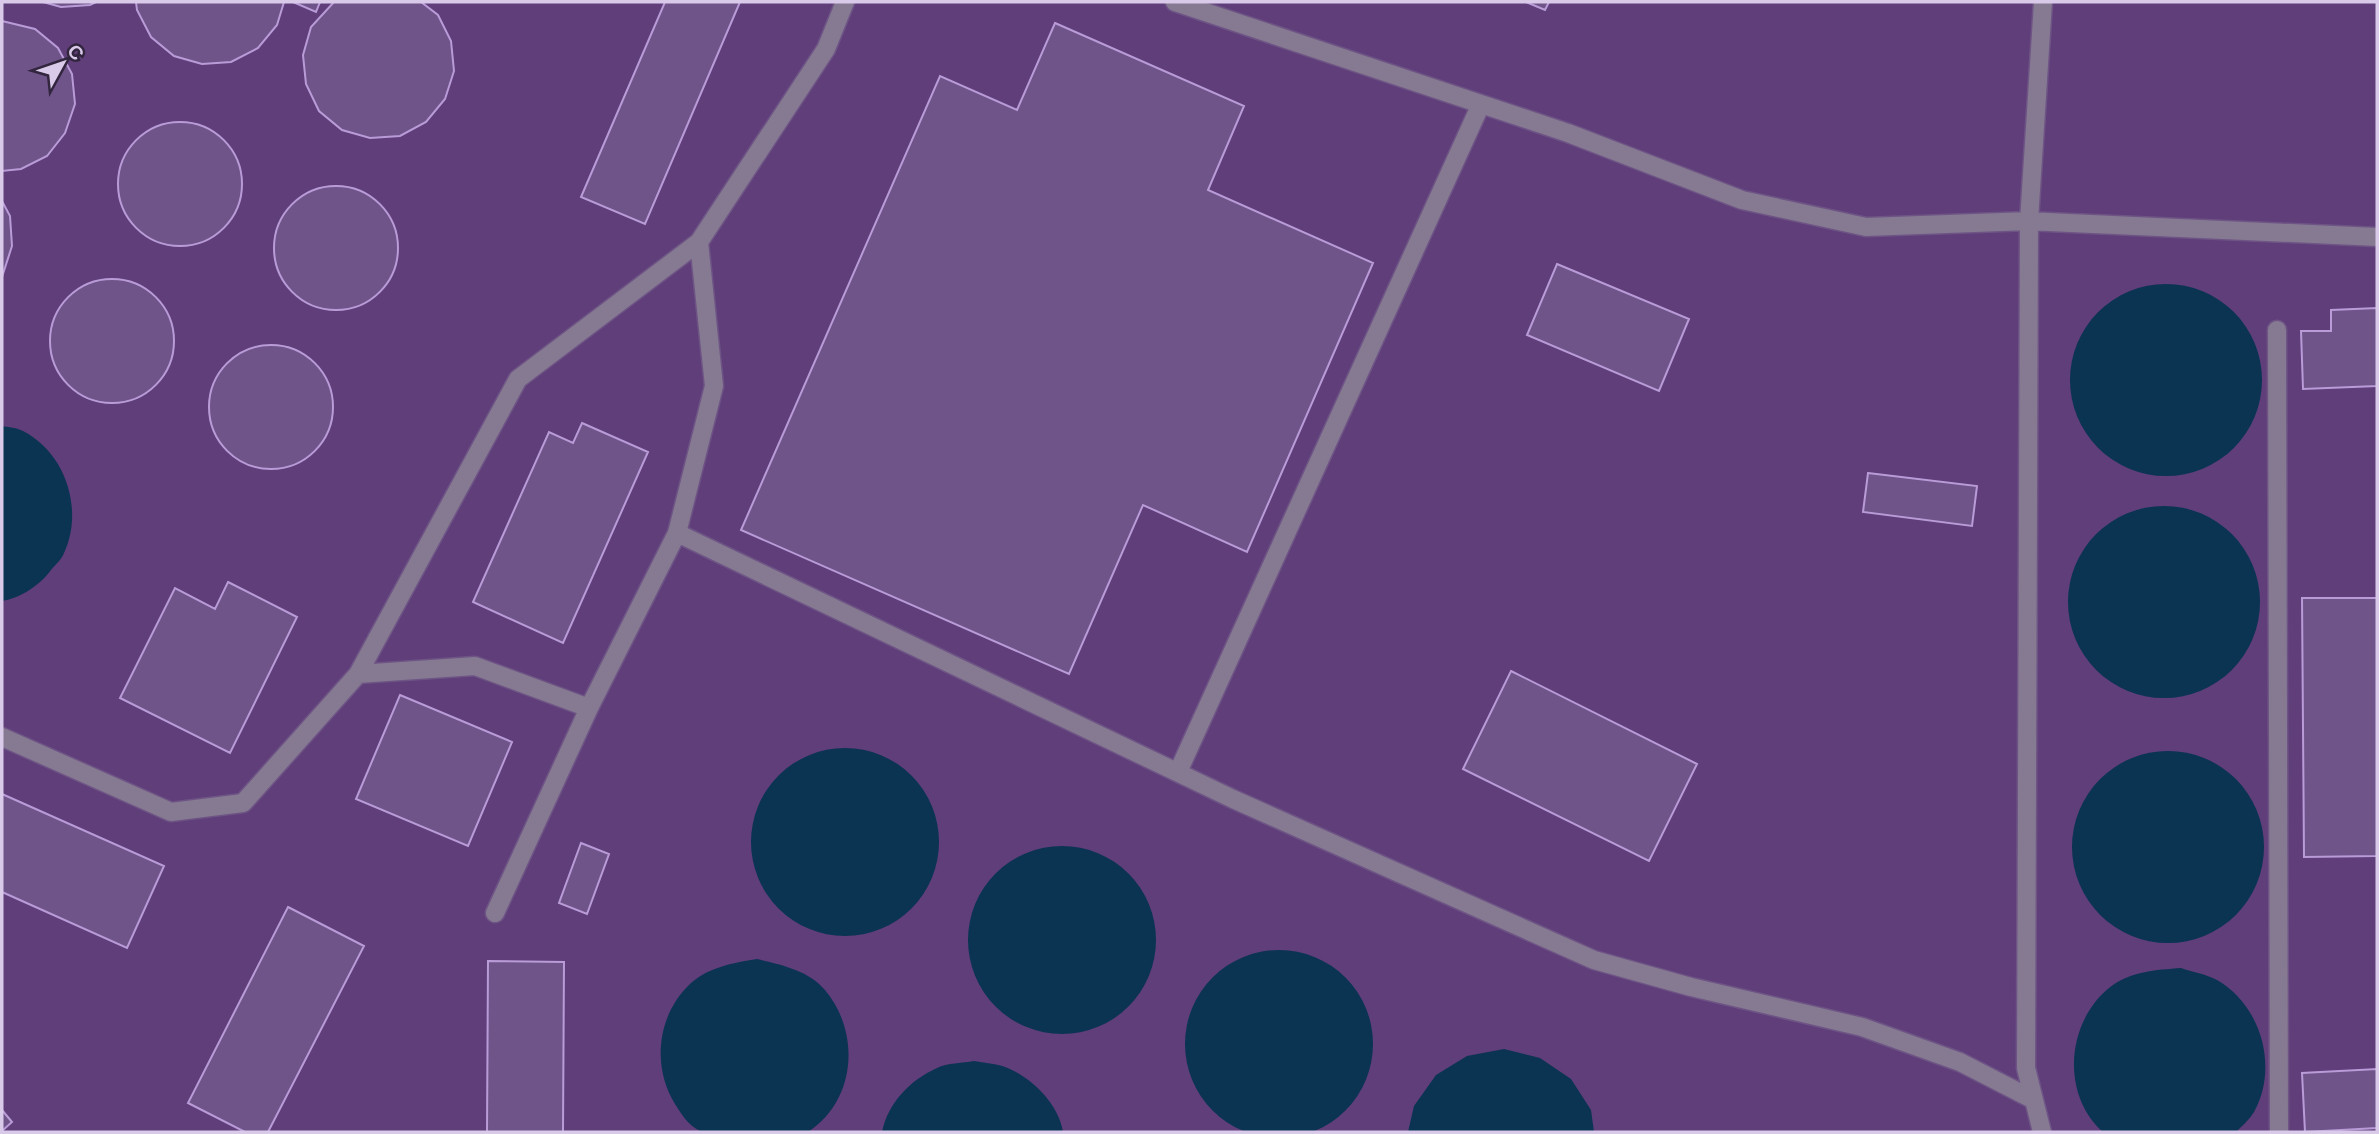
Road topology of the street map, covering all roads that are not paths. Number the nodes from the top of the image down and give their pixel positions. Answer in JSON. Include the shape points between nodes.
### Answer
{"nodes":[{"id":1,"x":845,"y":2,"type":"edge"},
{"id":2,"x":1175,"y":2,"type":"edge"},
{"id":3,"x":2043,"y":2,"type":"edge"},
{"id":4,"x":1481,"y":104,"type":"junction"},
{"id":5,"x":2029,"y":221,"type":"junction"},
{"id":6,"x":2377,"y":237,"type":"edge"},
{"id":7,"x":699,"y":242,"type":"junction"},
{"id":8,"x":2277,"y":330,"type":"dead end"},
{"id":9,"x":677,"y":533,"type":"junction"},
{"id":10,"x":358,"y":674,"type":"junction"},
{"id":11,"x":589,"y":708,"type":"junction"},
{"id":12,"x":2,"y":737,"type":"edge"},
{"id":13,"x":1178,"y":772,"type":"junction"},
{"id":14,"x":495,"y":912,"type":"dead end"},
{"id":15,"x":2034,"y":1100,"type":"junction"},
{"id":16,"x":2042,"y":1132,"type":"edge"},
{"id":17,"x":2279,"y":1132,"type":"edge"}],
"edges":[{"from":1,"to":7,"type":"lane","via":[[826,49]]},
{"from":2,"to":4,"type":"lane"},
{"from":3,"to":5,"type":"lane"},
{"from":4,"to":5,"type":"lane","via":[[1742,200],[1866,227]]},
{"from":4,"to":13,"type":"lane"},
{"from":5,"to":6,"type":"lane"},
{"from":5,"to":15,"type":"lane","via":[[2026,1068]]},
{"from":7,"to":9,"type":"lane","via":[[714,386]]},
{"from":7,"to":10,"type":"lane","via":[[518,379]]},
{"from":8,"to":17,"type":"lane"},
{"from":9,"to":11,"type":"lane"},
{"from":9,"to":13,"type":"lane"},
{"from":10,"to":11,"type":"lane","via":[[475,666]]},
{"from":10,"to":12,"type":"lane","via":[[243,803],[172,812]]},
{"from":11,"to":14,"type":"lane"},
{"from":13,"to":15,"type":"lane","via":[[1594,960],[1862,1027],[1960,1062]]},
{"from":15,"to":16,"type":"lane"}]}
